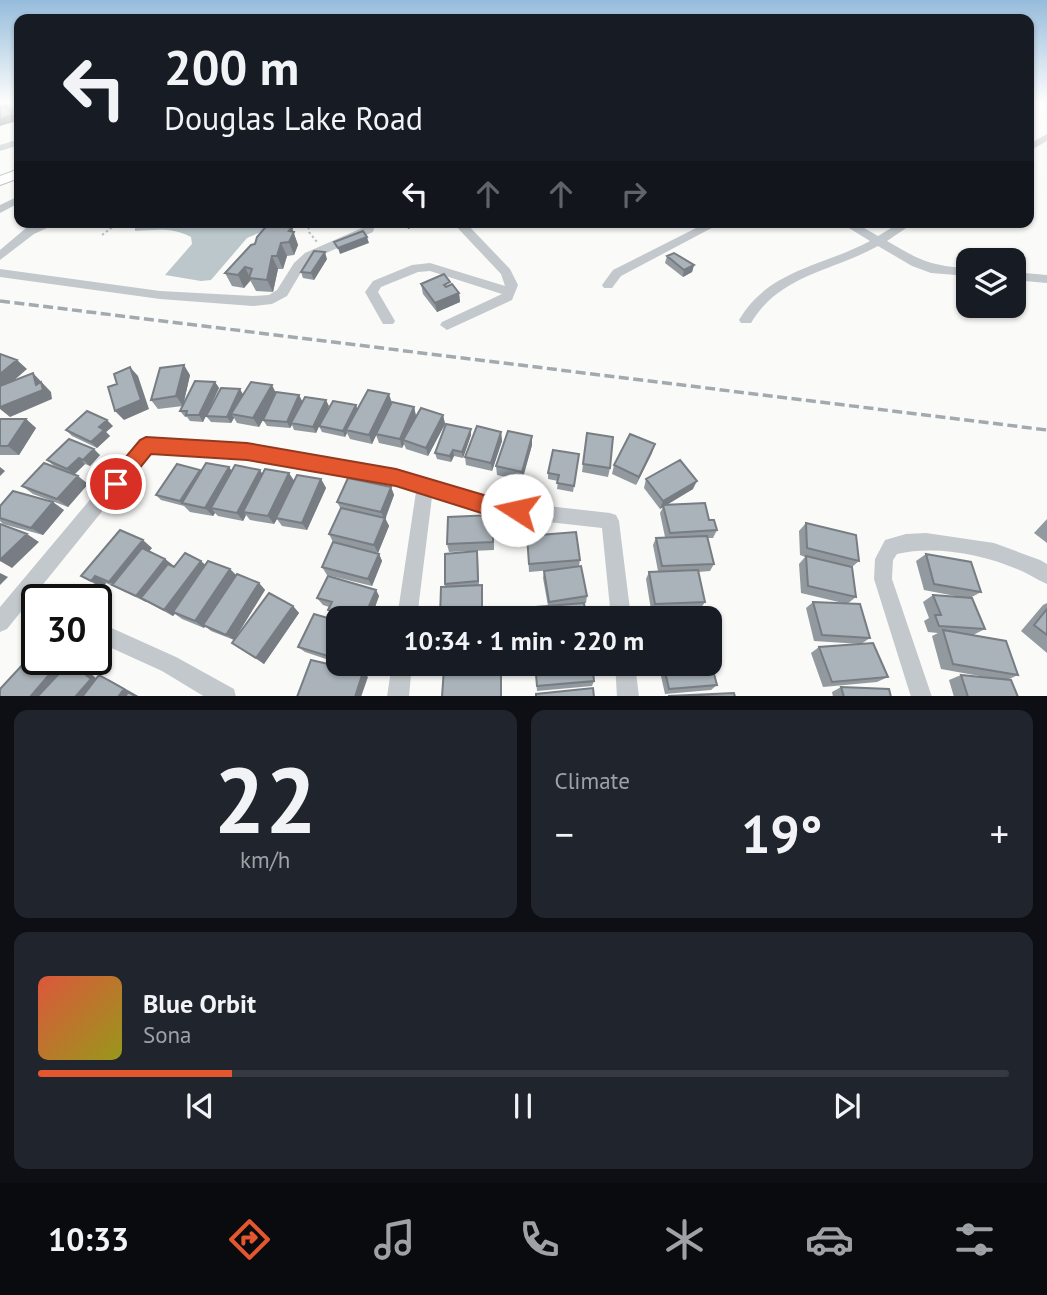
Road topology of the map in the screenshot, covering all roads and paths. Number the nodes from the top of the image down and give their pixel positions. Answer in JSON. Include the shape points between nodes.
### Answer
{"nodes":[{"id":1,"x":38,"y":228,"type":"edge"},
{"id":2,"x":111,"y":228,"type":"edge"},
{"id":3,"x":309,"y":228,"type":"edge"},
{"id":4,"x":369,"y":228,"type":"edge"},
{"id":5,"x":464,"y":228,"type":"edge"},
{"id":6,"x":705,"y":228,"type":"edge"},
{"id":7,"x":855,"y":228,"type":"edge"},
{"id":8,"x":900,"y":228,"type":"edge"},
{"id":9,"x":102,"y":235,"type":"dead end"},
{"id":10,"x":878,"y":242,"type":"junction"},
{"id":11,"x":317,"y":243,"type":"dead end"},
{"id":12,"x":0,"y":256,"type":"edge"},
{"id":13,"x":956,"y":271,"type":"edge"},
{"id":14,"x":0,"y":273,"type":"edge"},
{"id":15,"x":1026,"y":277,"type":"edge"},
{"id":16,"x":1047,"y":279,"type":"edge"},
{"id":17,"x":608,"y":285,"type":"dead end"},
{"id":18,"x":510,"y":292,"type":"junction"},
{"id":19,"x":746,"y":320,"type":"dead end"},
{"id":20,"x":388,"y":321,"type":"dead end"},
{"id":21,"x":447,"y":325,"type":"dead end"},
{"id":22,"x":425,"y":487,"type":"junction"},
{"id":23,"x":1047,"y":575,"type":"edge"},
{"id":24,"x":43,"y":584,"type":"edge"},
{"id":25,"x":409,"y":606,"type":"edge"},
{"id":26,"x":620,"y":606,"type":"edge"},
{"id":27,"x":21,"y":607,"type":"edge"},
{"id":28,"x":0,"y":622,"type":"edge"},
{"id":29,"x":112,"y":638,"type":"edge"},
{"id":30,"x":400,"y":676,"type":"edge"},
{"id":31,"x":626,"y":676,"type":"edge"},
{"id":32,"x":226,"y":696,"type":"edge"},
{"id":33,"x":398,"y":696,"type":"edge"},
{"id":34,"x":628,"y":696,"type":"edge"},
{"id":35,"x":922,"y":696,"type":"edge"}],
"edges":[{"from":1,"to":12,"type":"street"},
{"from":2,"to":9,"type":"path"},
{"from":3,"to":11,"type":"path"},
{"from":4,"to":14,"type":"street","via":[[309,256],[282,293],[272,299],[160,295]]},
{"from":5,"to":18,"type":"street","via":[[506,272]]},
{"from":6,"to":17,"type":"street","via":[[617,273]]},
{"from":7,"to":10,"type":"street"},
{"from":8,"to":10,"type":"street"},
{"from":10,"to":13,"type":"street","via":[[916,264]]},
{"from":10,"to":19,"type":"street","via":[[795,276],[753,303]]},
{"from":15,"to":16,"type":"street"},
{"from":18,"to":20,"type":"street","via":[[423,267],[377,284],[371,292]]},
{"from":18,"to":21,"type":"street","via":[[501,301]]},
{"from":22,"to":24,"type":"street","via":[[247,452],[146,445]]},
{"from":22,"to":25,"type":"street"},
{"from":22,"to":26,"type":"street","via":[[494,508],[610,521]]},
{"from":23,"to":35,"type":"street","via":[[1002,553],[915,539],[891,545],[884,559],[883,579]]},
{"from":27,"to":28,"type":"street"},
{"from":29,"to":32,"type":"street"},
{"from":30,"to":33,"type":"street"},
{"from":31,"to":34,"type":"street"}]}
